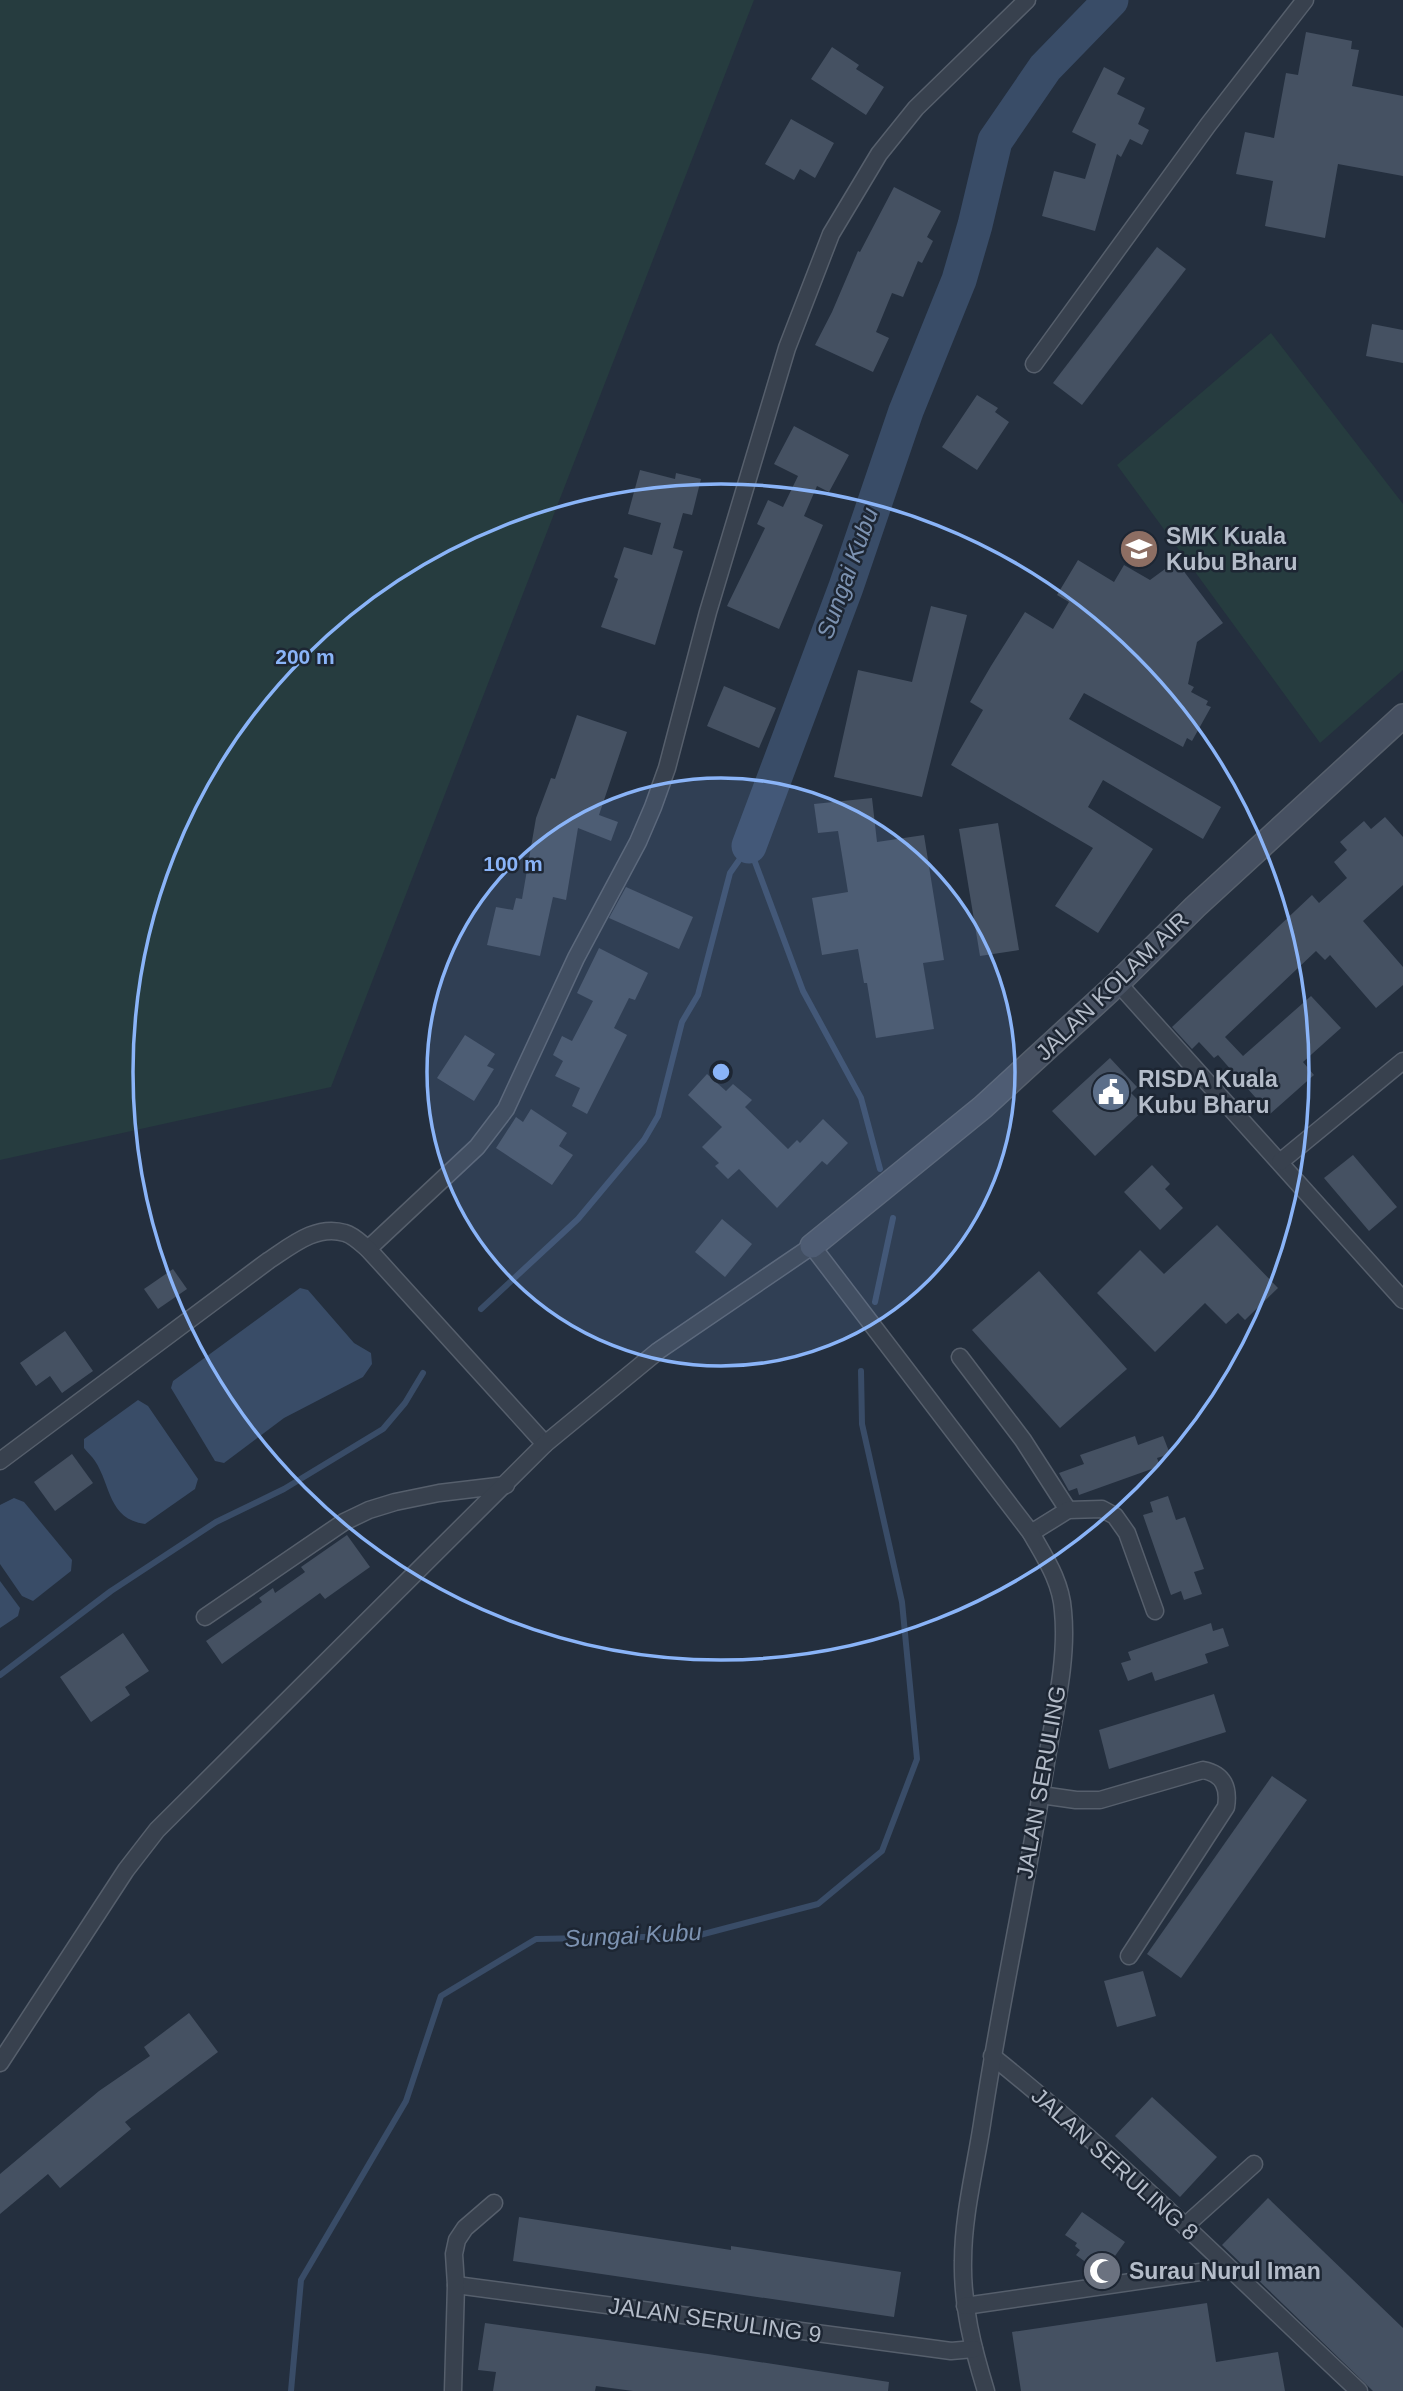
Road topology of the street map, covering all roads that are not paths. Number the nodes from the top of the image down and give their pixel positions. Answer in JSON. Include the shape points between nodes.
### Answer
{"nodes":[{"id":1,"x":1027,"y":0,"type":"edge"},
{"id":2,"x":1304,"y":0,"type":"edge"},
{"id":3,"x":1034,"y":364,"type":"dead end"},
{"id":4,"x":1403,"y":716,"type":"edge"},
{"id":5,"x":1118,"y":982,"type":"junction"},
{"id":6,"x":1403,"y":1061,"type":"edge"},
{"id":7,"x":1280,"y":1162,"type":"junction"},
{"id":8,"x":812,"y":1246,"type":"junction"},
{"id":9,"x":368,"y":1249,"type":"junction"},
{"id":10,"x":1403,"y":1300,"type":"edge"},
{"id":11,"x":960,"y":1357,"type":"dead end"},
{"id":12,"x":545,"y":1444,"type":"junction"},
{"id":13,"x":0,"y":1461,"type":"edge"},
{"id":14,"x":506,"y":1485,"type":"junction"},
{"id":15,"x":1068,"y":1510,"type":"junction"},
{"id":16,"x":1031,"y":1533,"type":"junction"},
{"id":17,"x":1155,"y":1611,"type":"dead end"},
{"id":18,"x":205,"y":1617,"type":"dead end"},
{"id":19,"x":1041,"y":1795,"type":"junction"},
{"id":20,"x":1129,"y":1956,"type":"dead end"},
{"id":21,"x":992,"y":2056,"type":"junction"},
{"id":22,"x":0,"y":2063,"type":"edge"},
{"id":23,"x":1254,"y":2164,"type":"dead end"},
{"id":24,"x":494,"y":2203,"type":"dead end"},
{"id":25,"x":1185,"y":2226,"type":"junction"},
{"id":26,"x":1228,"y":2268,"type":"junction"},
{"id":27,"x":456,"y":2285,"type":"junction"},
{"id":28,"x":965,"y":2306,"type":"junction"},
{"id":29,"x":974,"y":2349,"type":"junction"},
{"id":30,"x":453,"y":2391,"type":"edge"},
{"id":31,"x":986,"y":2391,"type":"edge"},
{"id":32,"x":1359,"y":2391,"type":"edge"}],
"edges":[{"from":1,"to":9,"type":"street","via":[[916,108],[879,153],[831,234],[787,348],[667,768],[643,830],[576,958],[506,1109],[477,1147]]},
{"from":2,"to":3,"type":"street"},
{"from":4,"to":5,"type":"street","name":"JALAN KOLAM AIR"},
{"from":5,"to":7,"type":"street"},
{"from":5,"to":8,"type":"street","name":"JALAN KOLAM AIR","via":[[983,1107]]},
{"from":6,"to":7,"type":"street"},
{"from":7,"to":10,"type":"street"},
{"from":8,"to":12,"type":"street","via":[[658,1351]]},
{"from":8,"to":16,"type":"street","name":"JALAN SERULING"},
{"from":9,"to":12,"type":"street"},
{"from":9,"to":13,"type":"street","via":[[348,1233],[328,1230],[309,1235]]},
{"from":11,"to":15,"type":"street","via":[[1023,1440]]},
{"from":12,"to":14,"type":"street"},
{"from":14,"to":18,"type":"street","via":[[439,1493],[369,1510],[344,1522]]},
{"from":14,"to":22,"type":"street","via":[[157,1830]]},
{"from":15,"to":16,"type":"street"},
{"from":15,"to":17,"type":"street","via":[[1102,1509],[1115,1516],[1127,1533]]},
{"from":16,"to":19,"type":"street","name":"JALAN SERULING","via":[[1058,1582],[1063,1610],[1062,1656]]},
{"from":19,"to":20,"type":"street","via":[[1100,1800],[1203,1770],[1214,1772],[1224,1782],[1226,1807]]},
{"from":19,"to":21,"type":"street","name":"JALAN SERULING"},
{"from":21,"to":25,"type":"street","name":"JALAN SERULING 8"},
{"from":21,"to":28,"type":"street","name":"JALAN SERULING","via":[[965,2231]]},
{"from":23,"to":25,"type":"street"},
{"from":24,"to":27,"type":"street","via":[[457,2239]]},
{"from":25,"to":26,"type":"street","name":"JALAN SERULING 8"},
{"from":26,"to":28,"type":"street"},
{"from":26,"to":32,"type":"street","name":"JALAN SERULING 8"},
{"from":27,"to":29,"type":"street","name":"JALAN SERULING 9","via":[[951,2351]]},
{"from":27,"to":30,"type":"street"},
{"from":28,"to":29,"type":"street","name":"JALAN SERULING"},
{"from":29,"to":31,"type":"street","name":"JALAN SERULING"}]}
